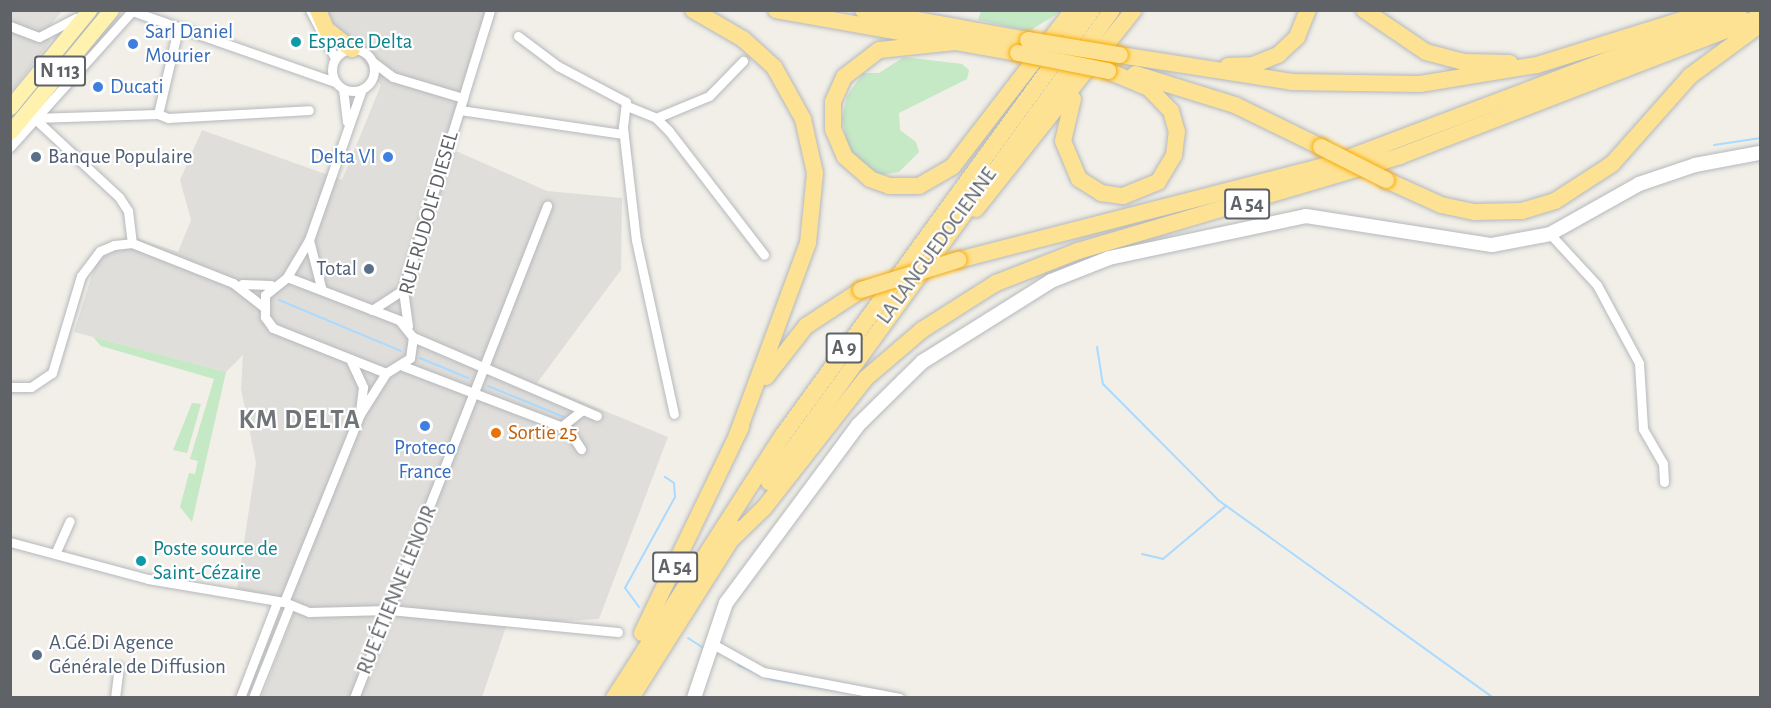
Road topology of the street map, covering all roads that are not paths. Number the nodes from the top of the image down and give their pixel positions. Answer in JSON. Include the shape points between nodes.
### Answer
{"nodes":[{"id":1,"x":87,"y":10,"type":"edge"},
{"id":2,"x":111,"y":10,"type":"edge"},
{"id":3,"x":490,"y":10,"type":"edge"},
{"id":4,"x":693,"y":10,"type":"edge"},
{"id":5,"x":776,"y":10,"type":"edge"},
{"id":6,"x":863,"y":10,"type":"edge"},
{"id":7,"x":1073,"y":10,"type":"edge"},
{"id":8,"x":1092,"y":10,"type":"edge"},
{"id":9,"x":1112,"y":10,"type":"edge"},
{"id":10,"x":1134,"y":10,"type":"edge"},
{"id":11,"x":1308,"y":10,"type":"edge"},
{"id":12,"x":1364,"y":10,"type":"edge"},
{"id":13,"x":1710,"y":10,"type":"edge"},
{"id":14,"x":1738,"y":10,"type":"edge"},
{"id":15,"x":313,"y":11,"type":"edge"},
{"id":16,"x":1761,"y":17,"type":"edge"},
{"id":17,"x":1761,"y":25,"type":"edge"},
{"id":18,"x":10,"y":26,"type":"edge"},
{"id":19,"x":178,"y":29,"type":"junction"},
{"id":20,"x":518,"y":36,"type":"dead end"},
{"id":21,"x":955,"y":42,"type":"junction"},
{"id":22,"x":1023,"y":47,"type":"junction"},
{"id":23,"x":351,"y":49,"type":"junction"},
{"id":24,"x":1571,"y":56,"type":"junction"},
{"id":25,"x":743,"y":61,"type":"dead end"},
{"id":26,"x":333,"y":62,"type":"junction"},
{"id":27,"x":373,"y":62,"type":"junction"},
{"id":28,"x":1183,"y":64,"type":"junction"},
{"id":29,"x":1108,"y":71,"type":"junction"},
{"id":30,"x":312,"y":73,"type":"junction"},
{"id":31,"x":393,"y":78,"type":"junction"},
{"id":32,"x":1083,"y":79,"type":"junction"},
{"id":33,"x":371,"y":81,"type":"junction"},
{"id":34,"x":335,"y":82,"type":"junction"},
{"id":35,"x":343,"y":89,"type":"junction"},
{"id":36,"x":362,"y":89,"type":"junction"},
{"id":37,"x":463,"y":98,"type":"junction"},
{"id":38,"x":627,"y":106,"type":"junction"},
{"id":39,"x":10,"y":107,"type":"edge"},
{"id":40,"x":309,"y":110,"type":"dead end"},
{"id":41,"x":460,"y":110,"type":"junction"},
{"id":42,"x":158,"y":114,"type":"junction"},
{"id":43,"x":34,"y":118,"type":"junction"},
{"id":44,"x":656,"y":118,"type":"junction"},
{"id":45,"x":346,"y":124,"type":"junction"},
{"id":46,"x":10,"y":132,"type":"edge"},
{"id":47,"x":623,"y":134,"type":"junction"},
{"id":48,"x":10,"y":147,"type":"edge"},
{"id":49,"x":1761,"y":153,"type":"edge"},
{"id":50,"x":548,"y":206,"type":"dead end"},
{"id":51,"x":1550,"y":234,"type":"junction"},
{"id":52,"x":309,"y":240,"type":"junction"},
{"id":53,"x":132,"y":243,"type":"junction"},
{"id":54,"x":764,"y":255,"type":"dead end"},
{"id":55,"x":287,"y":277,"type":"junction"},
{"id":56,"x":233,"y":283,"type":"junction"},
{"id":57,"x":271,"y":285,"type":"junction"},
{"id":58,"x":321,"y":287,"type":"junction"},
{"id":59,"x":404,"y":290,"type":"junction"},
{"id":60,"x":896,"y":301,"type":"junction"},
{"id":61,"x":262,"y":306,"type":"junction"},
{"id":62,"x":372,"y":310,"type":"junction"},
{"id":63,"x":408,"y":328,"type":"junction"},
{"id":64,"x":413,"y":337,"type":"junction"},
{"id":65,"x":350,"y":359,"type":"junction"},
{"id":66,"x":403,"y":366,"type":"junction"},
{"id":67,"x":482,"y":371,"type":"junction"},
{"id":68,"x":386,"y":373,"type":"junction"},
{"id":69,"x":10,"y":387,"type":"edge"},
{"id":70,"x":474,"y":393,"type":"junction"},
{"id":71,"x":581,"y":411,"type":"junction"},
{"id":72,"x":360,"y":414,"type":"junction"},
{"id":73,"x":674,"y":414,"type":"dead end"},
{"id":74,"x":597,"y":416,"type":"dead end"},
{"id":75,"x":562,"y":426,"type":"junction"},
{"id":76,"x":737,"y":435,"type":"junction"},
{"id":77,"x":581,"y":449,"type":"dead end"},
{"id":78,"x":1664,"y":482,"type":"dead end"},
{"id":79,"x":70,"y":521,"type":"dead end"},
{"id":80,"x":733,"y":537,"type":"junction"},
{"id":81,"x":10,"y":542,"type":"edge"},
{"id":82,"x":55,"y":554,"type":"junction"},
{"id":83,"x":284,"y":603,"type":"junction"},
{"id":84,"x":389,"y":610,"type":"junction"},
{"id":85,"x":618,"y":633,"type":"dead end"},
{"id":86,"x":711,"y":643,"type":"junction"},
{"id":87,"x":119,"y":667,"type":"dead end"},
{"id":88,"x":115,"y":698,"type":"edge"},
{"id":89,"x":240,"y":698,"type":"edge"},
{"id":90,"x":254,"y":698,"type":"edge"},
{"id":91,"x":354,"y":698,"type":"edge"},
{"id":92,"x":609,"y":698,"type":"edge"},
{"id":93,"x":614,"y":698,"type":"edge"},
{"id":94,"x":631,"y":698,"type":"edge"},
{"id":95,"x":694,"y":698,"type":"edge"},
{"id":96,"x":900,"y":698,"type":"edge"}],
"edges":[{"from":1,"to":18,"type":"street","via":[[64,28],[39,37]]},
{"from":1,"to":39,"type":"main road","number":"N 113"},
{"from":2,"to":46,"type":"main road","number":"N 113"},
{"from":3,"to":37,"type":"street","name":"RUE RUDOLF DIESEL"},
{"from":4,"to":76,"type":"highway","via":[[743,39],[774,67],[803,119],[815,172],[808,243]]},
{"from":5,"to":21,"type":"highway"},
{"from":6,"to":22,"type":"highway"},
{"from":7,"to":21,"type":"highway","via":[[974,143],[944,174],[919,186],[900,187],[861,172],[845,157],[833,129],[833,102],[844,77],[879,50]]},
{"from":8,"to":93,"type":"highway","name":"LA LANGUEDOCIENNE","number":"A 9","via":[[783,435]]},
{"from":9,"to":60,"type":"highway","name":"LA LANGUEDOCIENNE","number":"A 9"},
{"from":10,"to":32,"type":"highway"},
{"from":11,"to":28,"type":"highway","via":[[1297,37],[1269,60],[1240,67]]},
{"from":12,"to":24,"type":"highway","via":[[1403,41],[1451,60],[1501,64]]},
{"from":13,"to":24,"type":"highway"},
{"from":14,"to":76,"type":"highway","number":"A 54","bridge":true,"via":[[1539,89],[1287,178],[958,260],[861,290],[817,317],[784,349]]},
{"from":15,"to":23,"type":"highway","via":[[326,29]]},
{"from":15,"to":26,"type":"street"},
{"from":16,"to":80,"type":"highway","number":"A 54","via":[[1400,156],[1078,251],[996,283],[921,330],[866,378],[764,508]]},
{"from":17,"to":29,"type":"highway","bridge":true,"via":[[1690,76],[1612,165],[1555,201],[1522,211],[1475,212],[1441,205],[1207,94]]},
{"from":19,"to":30,"type":"street"},
{"from":19,"to":42,"type":"street"},
{"from":19,"to":43,"type":"street","via":[[128,13]]},
{"from":20,"to":38,"type":"street","via":[[582,81],[618,94]]},
{"from":21,"to":22,"type":"highway"},
{"from":22,"to":28,"type":"highway","bridge":true},
{"from":22,"to":29,"type":"highway","bridge":true},
{"from":23,"to":26,"type":"street"},
{"from":23,"to":27,"type":"street"},
{"from":24,"to":28,"type":"highway","via":[[1479,77],[1385,85],[1292,82]]},
{"from":25,"to":44,"type":"street","via":[[709,96]]},
{"from":26,"to":30,"type":"street"},
{"from":26,"to":34,"type":"street"},
{"from":27,"to":31,"type":"street"},
{"from":27,"to":33,"type":"street"},
{"from":29,"to":32,"type":"highway","via":[[1149,88],[1170,111],[1177,132],[1167,171],[1135,194],[1101,193],[1070,167],[1063,124]]},
{"from":30,"to":34,"type":"street"},
{"from":31,"to":33,"type":"street"},
{"from":31,"to":37,"type":"street"},
{"from":32,"to":60,"type":"highway"},
{"from":33,"to":36,"type":"street"},
{"from":34,"to":35,"type":"street"},
{"from":35,"to":36,"type":"street"},
{"from":35,"to":45,"type":"street"},
{"from":36,"to":45,"type":"street"},
{"from":37,"to":41,"type":"street","name":"RUE RUDOLF DIESEL"},
{"from":38,"to":44,"type":"street"},
{"from":38,"to":47,"type":"street"},
{"from":40,"to":42,"type":"street","via":[[168,118]]},
{"from":41,"to":47,"type":"street"},
{"from":41,"to":59,"type":"street","name":"RUE RUDOLF DIESEL"},
{"from":42,"to":43,"type":"street"},
{"from":43,"to":48,"type":"street"},
{"from":43,"to":53,"type":"street","via":[[129,211]]},
{"from":44,"to":54,"type":"street"},
{"from":45,"to":52,"type":"street"},
{"from":47,"to":73,"type":"street","via":[[636,240]]},
{"from":49,"to":51,"type":"street","via":[[1695,165],[1639,184]]},
{"from":50,"to":67,"type":"street","name":"RUE ÉTIENNE LENOIR"},
{"from":51,"to":78,"type":"street","via":[[1597,285],[1638,363],[1643,429],[1663,463]]},
{"from":51,"to":86,"type":"street","via":[[1492,245],[1306,216],[1109,258],[1051,281],[922,362],[858,425],[726,603]]},
{"from":52,"to":55,"type":"street"},
{"from":52,"to":58,"type":"street"},
{"from":53,"to":56,"type":"street"},
{"from":53,"to":69,"type":"street","via":[[114,244],[87,263],[52,373],[31,387]]},
{"from":55,"to":57,"type":"street"},
{"from":55,"to":58,"type":"street"},
{"from":56,"to":57,"type":"street"},
{"from":56,"to":61,"type":"street"},
{"from":57,"to":61,"type":"street"},
{"from":58,"to":62,"type":"street"},
{"from":59,"to":62,"type":"street"},
{"from":59,"to":63,"type":"street","name":"RUE RUDOLF DIESEL"},
{"from":60,"to":80,"type":"highway","name":"LA LANGUEDOCIENNE","number":"A 9"},
{"from":61,"to":65,"type":"street","via":[[273,328]]},
{"from":62,"to":63,"type":"street"},
{"from":63,"to":64,"type":"street"},
{"from":64,"to":66,"type":"street"},
{"from":64,"to":67,"type":"street"},
{"from":65,"to":68,"type":"street"},
{"from":65,"to":72,"type":"street","via":[[363,387]]},
{"from":66,"to":68,"type":"street"},
{"from":66,"to":70,"type":"street"},
{"from":67,"to":70,"type":"street","name":"RUE ÉTIENNE LENOIR"},
{"from":67,"to":71,"type":"street"},
{"from":68,"to":72,"type":"street"},
{"from":70,"to":75,"type":"street"},
{"from":70,"to":84,"type":"street","name":"RUE ÉTIENNE LENOIR"},
{"from":71,"to":74,"type":"street"},
{"from":71,"to":75,"type":"street"},
{"from":72,"to":83,"type":"street"},
{"from":75,"to":77,"type":"street"},
{"from":76,"to":92,"type":"highway","number":"A 54"},
{"from":79,"to":82,"type":"street"},
{"from":80,"to":94,"type":"highway","name":"LA LANGUEDOCIENNE","number":"A 9"},
{"from":81,"to":82,"type":"street"},
{"from":82,"to":83,"type":"street","via":[[148,579]]},
{"from":83,"to":84,"type":"street","via":[[329,614]]},
{"from":83,"to":89,"type":"street"},
{"from":83,"to":90,"type":"street"},
{"from":84,"to":85,"type":"street"},
{"from":84,"to":91,"type":"street","name":"RUE ÉTIENNE LENOIR"},
{"from":86,"to":95,"type":"street"},
{"from":86,"to":96,"type":"street","via":[[763,672]]},
{"from":87,"to":88,"type":"street"}]}
